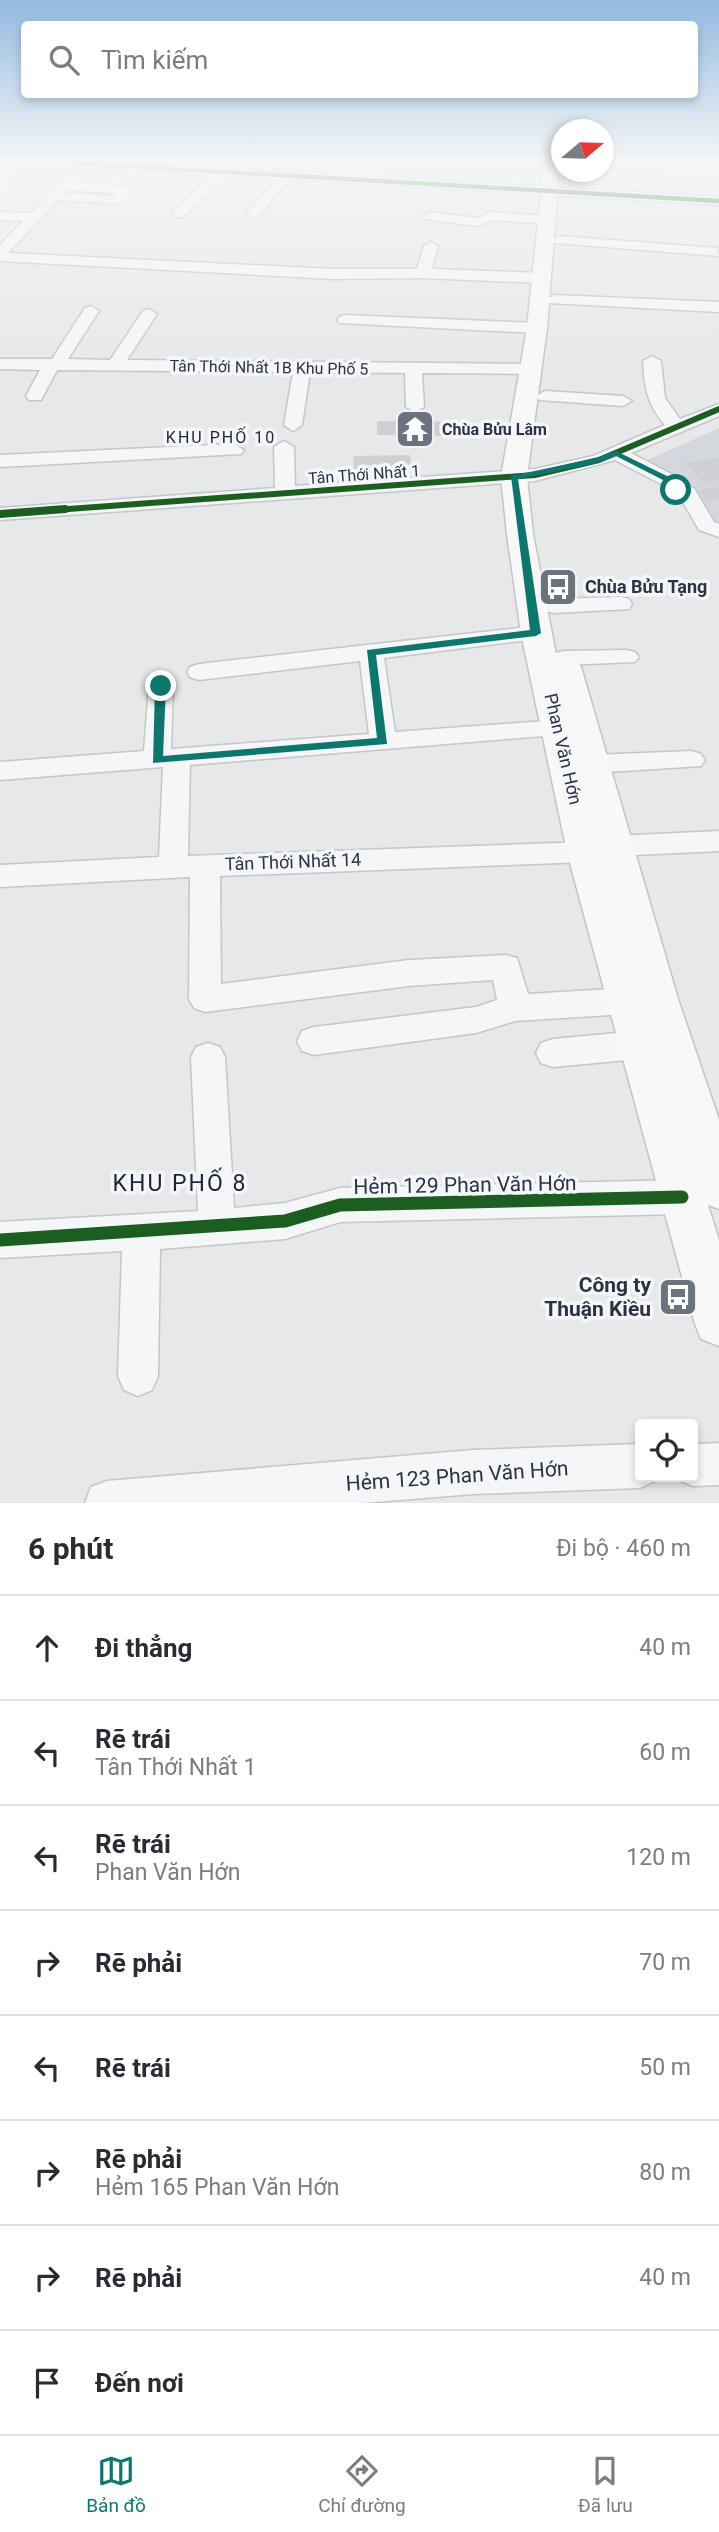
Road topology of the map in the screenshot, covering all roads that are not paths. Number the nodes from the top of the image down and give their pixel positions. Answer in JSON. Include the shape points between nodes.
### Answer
{"nodes":[{"id":1,"x":20,"y":232,"type":"edge"},
{"id":2,"x":553,"y":232,"type":"edge"},
{"id":3,"x":660,"y":232,"type":"edge"},
{"id":4,"x":431,"y":246,"type":"dead end"},
{"id":5,"x":717,"y":252,"type":"edge"},
{"id":6,"x":0,"y":255,"type":"edge"},
{"id":7,"x":85,"y":260,"type":"junction"},
{"id":8,"x":423,"y":273,"type":"junction"},
{"id":9,"x":69,"y":279,"type":"dead end"},
{"id":10,"x":548,"y":289,"type":"junction"},
{"id":11,"x":719,"y":307,"type":"edge"},
{"id":12,"x":91,"y":311,"type":"dead end"},
{"id":13,"x":149,"y":314,"type":"dead end"},
{"id":14,"x":345,"y":320,"type":"dead end"},
{"id":15,"x":537,"y":328,"type":"junction"},
{"id":16,"x":652,"y":361,"type":"dead end"},
{"id":17,"x":54,"y":364,"type":"junction"},
{"id":18,"x":116,"y":364,"type":"junction"},
{"id":19,"x":2,"y":367,"type":"edge"},
{"id":20,"x":302,"y":368,"type":"junction"},
{"id":21,"x":413,"y":368,"type":"junction"},
{"id":22,"x":539,"y":382,"type":"junction"},
{"id":23,"x":35,"y":396,"type":"dead end"},
{"id":24,"x":623,"y":401,"type":"dead end"},
{"id":25,"x":415,"y":407,"type":"dead end"},
{"id":26,"x":719,"y":409,"type":"edge"},
{"id":27,"x":293,"y":425,"type":"dead end"},
{"id":28,"x":679,"y":428,"type":"junction"},
{"id":29,"x":284,"y":447,"type":"dead end"},
{"id":30,"x":234,"y":450,"type":"dead end"},
{"id":31,"x":616,"y":453,"type":"junction"},
{"id":32,"x":0,"y":461,"type":"edge"},
{"id":33,"x":524,"y":476,"type":"junction"},
{"id":34,"x":285,"y":494,"type":"junction"},
{"id":35,"x":0,"y":514,"type":"edge"},
{"id":36,"x":719,"y":531,"type":"edge"},
{"id":37,"x":621,"y":604,"type":"dead end"},
{"id":38,"x":545,"y":619,"type":"junction"},
{"id":39,"x":371,"y":652,"type":"junction"},
{"id":40,"x":627,"y":657,"type":"dead end"},
{"id":41,"x":564,"y":658,"type":"junction"},
{"id":42,"x":199,"y":672,"type":"dead end"},
{"id":43,"x":161,"y":686,"type":"dead end"},
{"id":44,"x":559,"y":728,"type":"junction"},
{"id":45,"x":383,"y":741,"type":"junction"},
{"id":46,"x":167,"y":759,"type":"junction"},
{"id":47,"x":692,"y":760,"type":"dead end"},
{"id":48,"x":593,"y":765,"type":"junction"},
{"id":49,"x":0,"y":771,"type":"edge"},
{"id":50,"x":719,"y":841,"type":"edge"},
{"id":51,"x":599,"y":849,"type":"junction"},
{"id":52,"x":173,"y":866,"type":"junction"},
{"id":53,"x":205,"y":866,"type":"junction"},
{"id":54,"x":0,"y":876,"type":"edge"},
{"id":55,"x":626,"y":1001,"type":"junction"},
{"id":56,"x":515,"y":1008,"type":"junction"},
{"id":57,"x":314,"y":1041,"type":"dead end"},
{"id":58,"x":638,"y":1045,"type":"junction"},
{"id":59,"x":553,"y":1053,"type":"dead end"},
{"id":60,"x":208,"y":1057,"type":"dead end"},
{"id":61,"x":719,"y":1188,"type":"edge"},
{"id":62,"x":682,"y":1197,"type":"junction"},
{"id":63,"x":217,"y":1227,"type":"junction"},
{"id":64,"x":141,"y":1231,"type":"junction"},
{"id":65,"x":0,"y":1240,"type":"edge"},
{"id":66,"x":719,"y":1321,"type":"edge"},
{"id":67,"x":138,"y":1376,"type":"dead end"},
{"id":68,"x":719,"y":1464,"type":"edge"},
{"id":69,"x":698,"y":1465,"type":"edge"},
{"id":70,"x":635,"y":1466,"type":"edge"},
{"id":71,"x":240,"y":1497,"type":"edge"},
{"id":72,"x":107,"y":1503,"type":"edge"}],
"edges":[{"from":1,"to":6,"type":"street"},
{"from":2,"to":10,"type":"main road","name":"Phan Văn Hớn"},
{"from":3,"to":5,"type":"street"},
{"from":4,"to":8,"type":"street"},
{"from":6,"to":7,"type":"street"},
{"from":7,"to":8,"type":"street","via":[[333,274]]},
{"from":7,"to":9,"type":"street"},
{"from":8,"to":10,"type":"street"},
{"from":10,"to":11,"type":"street"},
{"from":10,"to":15,"type":"main road","name":"Phan Văn Hớn"},
{"from":10,"to":22,"type":"main road","name":"Phan Văn Hớn"},
{"from":12,"to":17,"type":"street"},
{"from":13,"to":18,"type":"street"},
{"from":14,"to":15,"type":"street"},
{"from":15,"to":22,"type":"main road","name":"Phan Văn Hớn"},
{"from":16,"to":28,"type":"street","via":[[652,391],[667,418]]},
{"from":17,"to":18,"type":"street","name":"Tân Thới Nhất 1B Khu Phố 5"},
{"from":17,"to":19,"type":"street","name":"Tân Thới Nhất 1B Khu Phố 5"},
{"from":17,"to":23,"type":"street"},
{"from":18,"to":20,"type":"street","name":"Tân Thới Nhất 1B Khu Phố 5"},
{"from":20,"to":21,"type":"street","name":"Tân Thới Nhất 1B Khu Phố 5"},
{"from":20,"to":27,"type":"street"},
{"from":21,"to":22,"type":"street","name":"Tân Thới Nhất 1B Khu Phố 5"},
{"from":21,"to":25,"type":"street"},
{"from":22,"to":24,"type":"street","name":"Tân Thới Nhất 1B Khu Phố 5"},
{"from":22,"to":33,"type":"main road","name":"Phan Văn Hớn"},
{"from":26,"to":28,"type":"street","name":"Tân Thới Nhất 1"},
{"from":28,"to":31,"type":"street","name":"Tân Thới Nhất 1"},
{"from":29,"to":34,"type":"street"},
{"from":30,"to":32,"type":"street"},
{"from":31,"to":33,"type":"street","name":"Tân Thới Nhất 1"},
{"from":31,"to":36,"type":"street","via":[[687,492],[706,526]]},
{"from":33,"to":34,"type":"street","name":"Tân Thới Nhất 1"},
{"from":33,"to":38,"type":"main road","name":"Phan Văn Hớn"},
{"from":34,"to":35,"type":"street","name":"Tân Thới Nhất 1"},
{"from":37,"to":38,"type":"street"},
{"from":38,"to":39,"type":"street"},
{"from":38,"to":41,"type":"main road","name":"Phan Văn Hớn"},
{"from":38,"to":44,"type":"main road","name":"Phan Văn Hớn"},
{"from":39,"to":42,"type":"street"},
{"from":39,"to":45,"type":"street"},
{"from":40,"to":41,"type":"street"},
{"from":41,"to":48,"type":"main road","name":"Phan Văn Hớn"},
{"from":43,"to":46,"type":"street"},
{"from":44,"to":45,"type":"street"},
{"from":44,"to":51,"type":"main road","name":"Phan Văn Hớn"},
{"from":45,"to":46,"type":"street"},
{"from":46,"to":49,"type":"street"},
{"from":46,"to":52,"type":"street"},
{"from":47,"to":48,"type":"street"},
{"from":48,"to":51,"type":"main road","name":"Phan Văn Hớn"},
{"from":50,"to":51,"type":"street","name":"Tân Thới Nhất 14"},
{"from":51,"to":53,"type":"street","name":"Tân Thới Nhất 14"},
{"from":51,"to":55,"type":"main road","name":"Phan Văn Hớn"},
{"from":51,"to":61,"type":"main road","name":"Phan Văn Hớn","via":[[658,999]]},
{"from":52,"to":53,"type":"street","name":"Tân Thới Nhất 14"},
{"from":52,"to":54,"type":"street","name":"Tân Thới Nhất 14"},
{"from":53,"to":56,"type":"street","via":[[205,999],[409,973],[506,967]]},
{"from":55,"to":56,"type":"street"},
{"from":55,"to":58,"type":"main road","name":"Phan Văn Hớn"},
{"from":56,"to":57,"type":"street","via":[[476,1020]]},
{"from":58,"to":59,"type":"street"},
{"from":58,"to":62,"type":"main road","name":"Phan Văn Hớn"},
{"from":60,"to":63,"type":"street"},
{"from":62,"to":63,"type":"street","name":"Hẻm 129 Phan Văn Hớn","via":[[340,1205],[285,1220]]},
{"from":62,"to":66,"type":"main road","name":"Phan Văn Hớn"},
{"from":63,"to":64,"type":"street","name":"Hẻm 129 Phan Văn Hớn"},
{"from":64,"to":65,"type":"street","name":"Hẻm 129 Phan Văn Hớn"},
{"from":64,"to":67,"type":"street"},
{"from":68,"to":69,"type":"street"},
{"from":70,"to":71,"type":"street","name":"Hẻm 123 Phan Văn Hớn","via":[[473,1472]]},
{"from":71,"to":72,"type":"street","name":"Hẻm 123 Phan Văn Hớn"}]}
